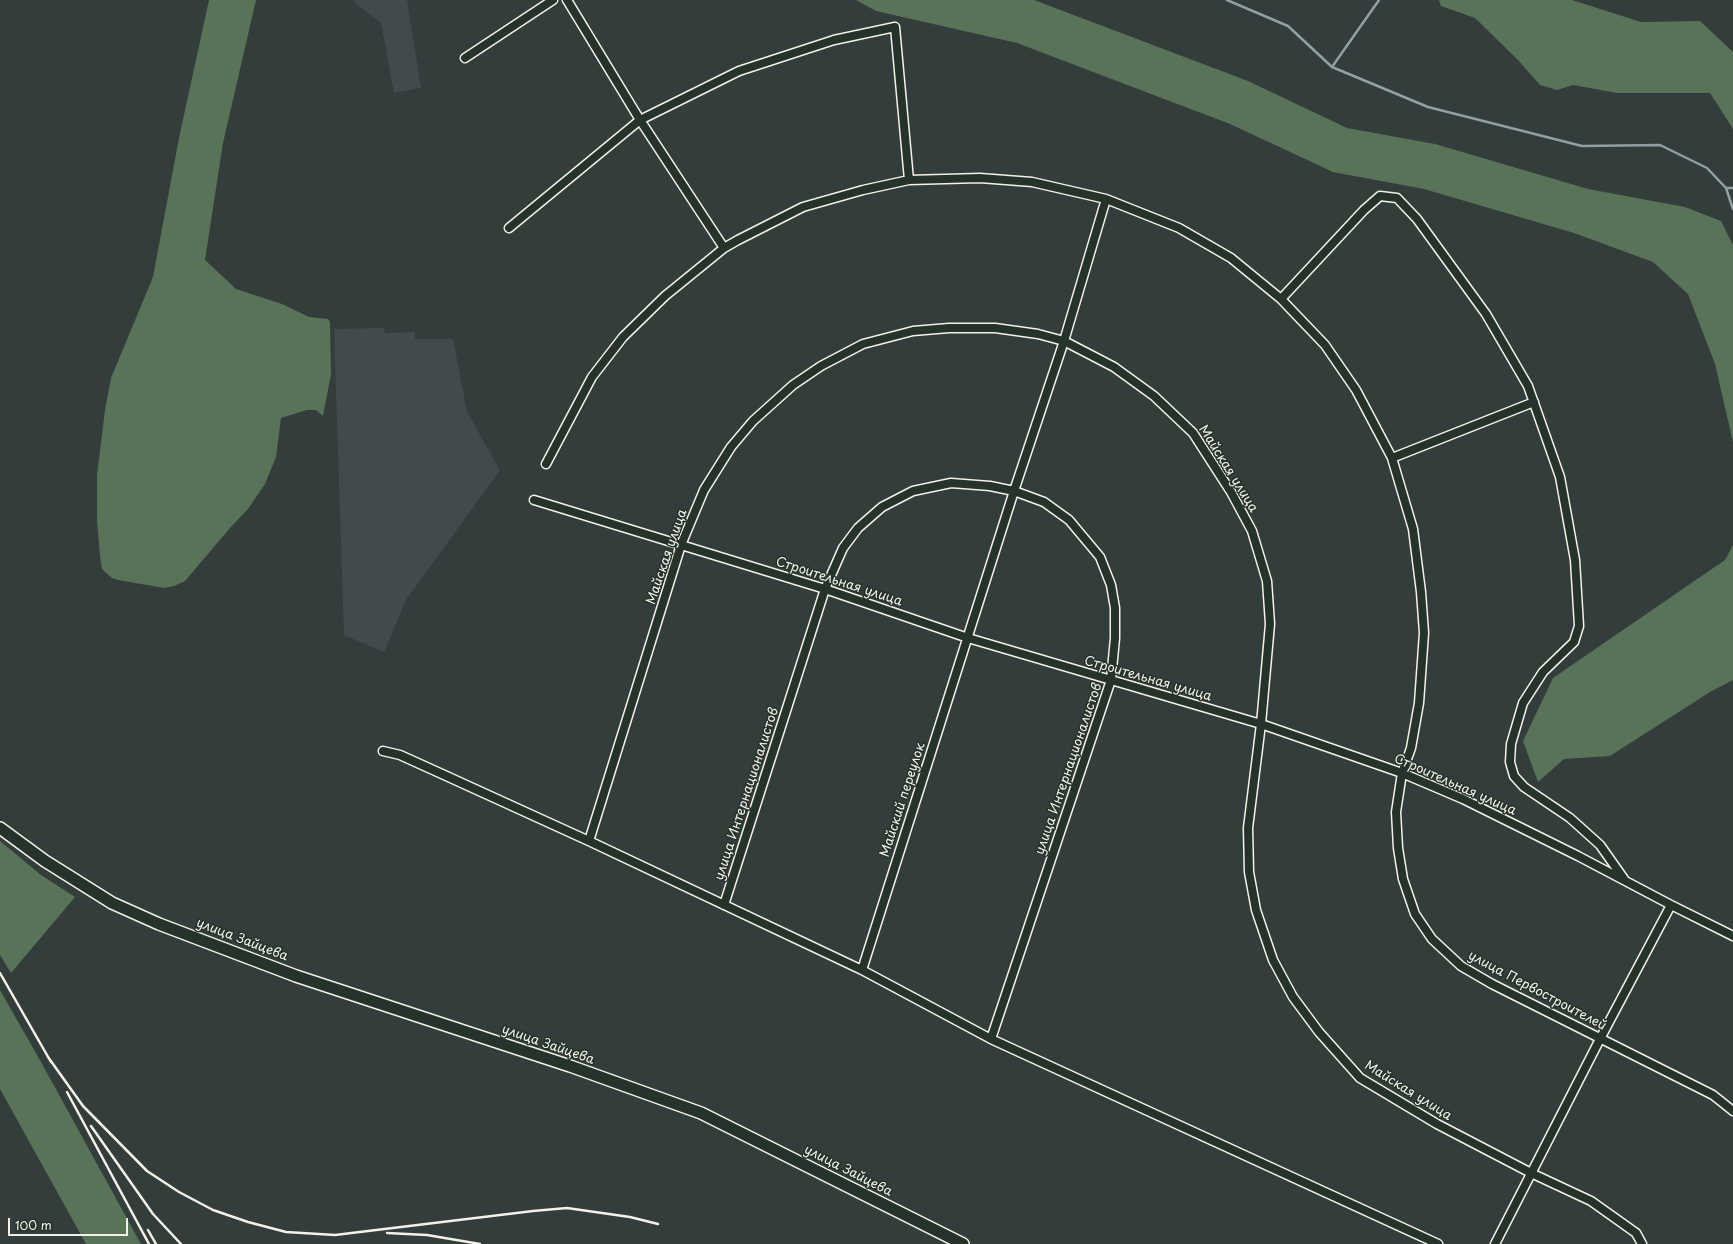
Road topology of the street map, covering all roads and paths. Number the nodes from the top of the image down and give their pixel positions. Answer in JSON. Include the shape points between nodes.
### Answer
{"nodes":[{"id":1,"x":553,"y":0,"type":"edge"},
{"id":2,"x":567,"y":0,"type":"edge"},
{"id":3,"x":465,"y":58,"type":"dead end"},
{"id":4,"x":640,"y":120,"type":"junction"},
{"id":5,"x":909,"y":180,"type":"junction"},
{"id":6,"x":1106,"y":199,"type":"junction"},
{"id":7,"x":509,"y":228,"type":"dead end"},
{"id":8,"x":724,"y":248,"type":"junction"},
{"id":9,"x":1281,"y":299,"type":"junction"},
{"id":10,"x":1064,"y":341,"type":"junction"},
{"id":11,"x":1534,"y":402,"type":"junction"},
{"id":12,"x":1392,"y":458,"type":"junction"},
{"id":13,"x":546,"y":464,"type":"dead end"},
{"id":14,"x":1014,"y":491,"type":"junction"},
{"id":15,"x":534,"y":500,"type":"dead end"},
{"id":16,"x":681,"y":545,"type":"junction"},
{"id":17,"x":825,"y":589,"type":"junction"},
{"id":18,"x":968,"y":638,"type":"junction"},
{"id":19,"x":1111,"y":680,"type":"junction"},
{"id":20,"x":1261,"y":724,"type":"junction"},
{"id":21,"x":383,"y":751,"type":"dead end"},
{"id":22,"x":1402,"y":773,"type":"junction"},
{"id":23,"x":0,"y":828,"type":"edge"},
{"id":24,"x":589,"y":841,"type":"junction"},
{"id":25,"x":1625,"y":880,"type":"junction"},
{"id":26,"x":724,"y":905,"type":"junction"},
{"id":27,"x":1671,"y":905,"type":"junction"},
{"id":28,"x":1733,"y":936,"type":"edge"},
{"id":29,"x":862,"y":970,"type":"junction"},
{"id":30,"x":991,"y":1039,"type":"junction"},
{"id":31,"x":1600,"y":1039,"type":"junction"},
{"id":32,"x":1733,"y":1111,"type":"edge"},
{"id":33,"x":1531,"y":1173,"type":"junction"},
{"id":34,"x":963,"y":1244,"type":"edge"},
{"id":35,"x":1438,"y":1244,"type":"edge"},
{"id":36,"x":1495,"y":1244,"type":"edge"},
{"id":37,"x":1642,"y":1244,"type":"edge"}],
"edges":[{"from":1,"to":3,"type":"street"},
{"from":2,"to":4,"type":"street"},
{"from":4,"to":5,"type":"street","via":[[739,71],[834,40],[894,27]]},
{"from":4,"to":7,"type":"street"},
{"from":4,"to":8,"type":"street"},
{"from":5,"to":6,"type":"street","name":"улица Первостроителей","via":[[980,178],[1032,182]]},
{"from":5,"to":8,"type":"street","name":"улица Первостроителей","via":[[803,207]]},
{"from":6,"to":9,"type":"street","name":"улица Первостроителей","via":[[1185,232],[1232,258]]},
{"from":6,"to":10,"type":"street","name":"Майский переулок"},
{"from":8,"to":13,"type":"street","name":"улица Первостроителей","via":[[665,296],[623,337],[592,377]]},
{"from":9,"to":11,"type":"street","via":[[1380,196],[1397,198],[1418,219],[1486,314],[1528,386]]},
{"from":9,"to":12,"type":"street","name":"улица Первостроителей","via":[[1325,345],[1356,390]]},
{"from":10,"to":14,"type":"street","name":"Майский переулок"},
{"from":10,"to":16,"type":"street","name":"Майская улица","via":[[1038,334],[995,328],[950,328],[912,332],[864,344],[821,366],[793,385],[753,421],[732,447],[704,490]]},
{"from":10,"to":20,"type":"street","name":"Майская улица","via":[[1114,368],[1154,396],[1193,433],[1231,492],[1252,531],[1267,581],[1270,624]]},
{"from":11,"to":12,"type":"street"},
{"from":11,"to":25,"type":"street","via":[[1560,477],[1575,560],[1579,626],[1574,642],[1543,672],[1523,703],[1511,744],[1510,762],[1514,776],[1524,787],[1570,818],[1600,845]]},
{"from":12,"to":22,"type":"street","name":"улица Первостроителей","via":[[1413,530],[1424,634],[1419,703],[1411,748]]},
{"from":14,"to":17,"type":"street","name":"улица Интернационалистов","via":[[951,483],[913,491],[900,497],[882,507],[858,528],[843,548]]},
{"from":14,"to":18,"type":"street","name":"Майский переулок"},
{"from":14,"to":19,"type":"street","name":"улица Интернационалистов","via":[[1044,502],[1070,520],[1100,558],[1111,585],[1115,608]]},
{"from":15,"to":16,"type":"street","name":"Строительная улица"},
{"from":16,"to":17,"type":"street","name":"Строительная улица"},
{"from":16,"to":24,"type":"street","name":"Майская улица"},
{"from":17,"to":18,"type":"street","name":"Строительная улица"},
{"from":17,"to":26,"type":"street","name":"улица Интернационалистов"},
{"from":18,"to":19,"type":"street","name":"Строительная улица"},
{"from":18,"to":29,"type":"street","name":"Майский переулок"},
{"from":19,"to":20,"type":"street","name":"Строительная улица"},
{"from":19,"to":30,"type":"street","name":"улица Интернационалистов"},
{"from":20,"to":22,"type":"street","name":"Строительная улица"},
{"from":20,"to":33,"type":"street","name":"Майская улица","via":[[1248,828],[1250,872],[1256,910],[1273,960],[1293,997],[1319,1032],[1360,1078],[1437,1124]]},
{"from":21,"to":24,"type":"street","via":[[400,755]]},
{"from":22,"to":25,"type":"street","name":"Строительная улица","via":[[1463,799]]},
{"from":22,"to":31,"type":"street","name":"улица Первостроителей","via":[[1396,812],[1403,879],[1415,914],[1432,939],[1461,966]]},
{"from":23,"to":34,"type":"street","name":"улица Зайцева","via":[[45,861],[112,903],[159,924],[296,976],[570,1066],[701,1113]]},
{"from":24,"to":26,"type":"street"},
{"from":25,"to":27,"type":"street","name":"Строительная улица"},
{"from":26,"to":29,"type":"street"},
{"from":27,"to":28,"type":"street","name":"Строительная улица"},
{"from":27,"to":31,"type":"street"},
{"from":29,"to":30,"type":"street"},
{"from":30,"to":35,"type":"street"},
{"from":31,"to":32,"type":"street","name":"улица Первостроителей","via":[[1713,1095]]},
{"from":31,"to":33,"type":"street"},
{"from":33,"to":36,"type":"street"},
{"from":33,"to":37,"type":"street","name":"Майская улица","via":[[1591,1201],[1636,1233]]}]}
